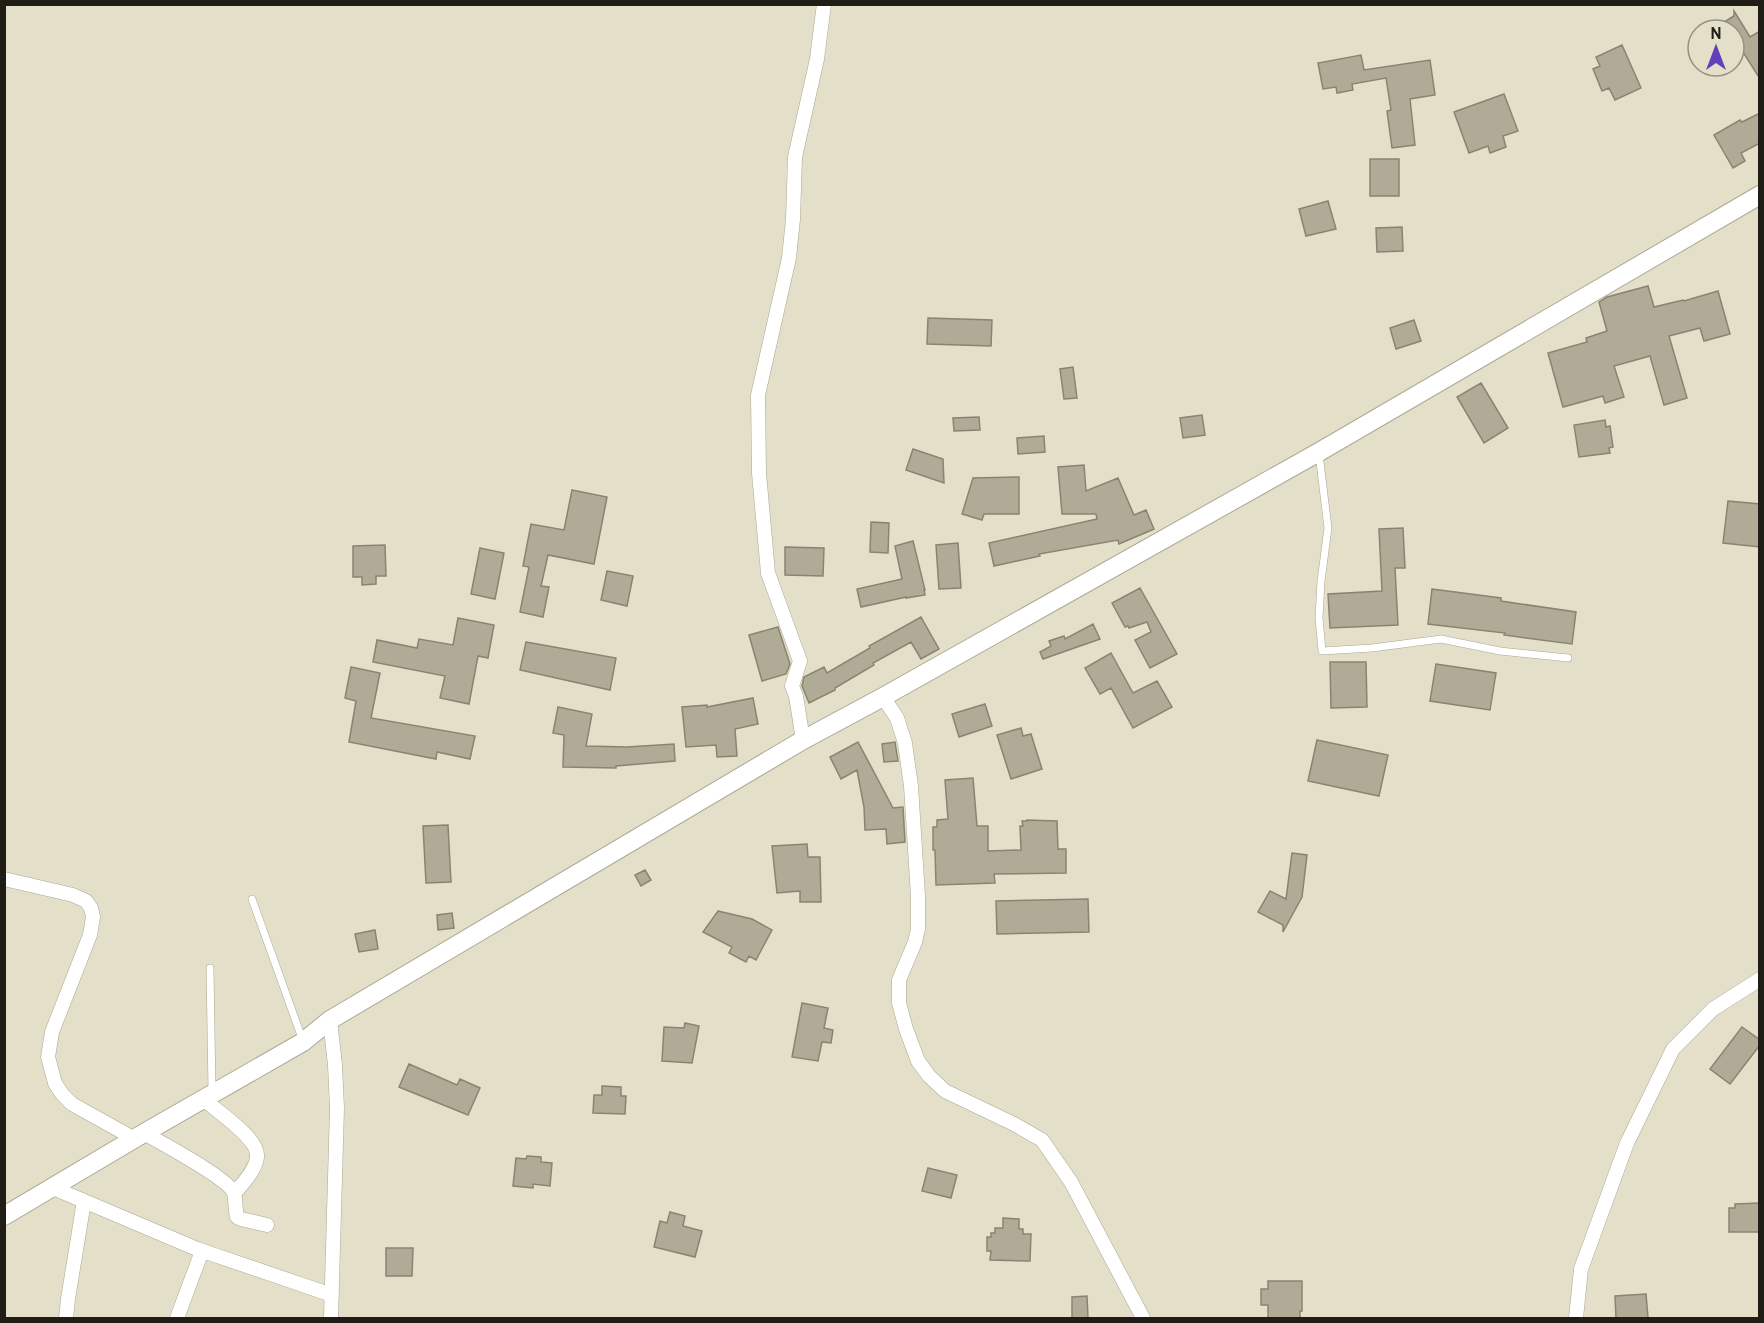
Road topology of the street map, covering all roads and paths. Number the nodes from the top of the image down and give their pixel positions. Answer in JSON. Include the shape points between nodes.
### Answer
{"nodes":[{"id":1,"x":824,"y":4,"type":"edge"},
{"id":2,"x":1760,"y":195,"type":"edge"},
{"id":3,"x":1319,"y":452,"type":"junction"},
{"id":4,"x":1568,"y":658,"type":"dead end"},
{"id":5,"x":883,"y":698,"type":"junction"},
{"id":6,"x":803,"y":740,"type":"junction"},
{"id":7,"x":4,"y":879,"type":"edge"},
{"id":8,"x":252,"y":899,"type":"dead end"},
{"id":9,"x":210,"y":968,"type":"dead end"},
{"id":10,"x":1760,"y":980,"type":"edge"},
{"id":11,"x":330,"y":1020,"type":"junction"},
{"id":12,"x":303,"y":1042,"type":"junction"},
{"id":13,"x":208,"y":1097,"type":"junction"},
{"id":14,"x":139,"y":1136,"type":"junction"},
{"id":15,"x":51,"y":1187,"type":"junction"},
{"id":16,"x":234,"y":1194,"type":"junction"},
{"id":17,"x":84,"y":1201,"type":"junction"},
{"id":18,"x":4,"y":1216,"type":"edge"},
{"id":19,"x":267,"y":1224,"type":"dead end"},
{"id":20,"x":202,"y":1251,"type":"junction"},
{"id":21,"x":332,"y":1295,"type":"junction"},
{"id":22,"x":66,"y":1318,"type":"edge"},
{"id":23,"x":177,"y":1318,"type":"edge"},
{"id":24,"x":331,"y":1318,"type":"edge"},
{"id":25,"x":1143,"y":1318,"type":"edge"},
{"id":26,"x":1576,"y":1318,"type":"edge"}],
"edges":[{"from":1,"to":6,"type":"street","via":[[817,59],[795,157],[789,258],[758,395],[759,472],[768,573],[800,661],[792,686]]},
{"from":2,"to":3,"type":"street"},
{"from":3,"to":4,"type":"lane","via":[[1328,528],[1319,618],[1322,651],[1441,639],[1500,651]]},
{"from":3,"to":5,"type":"street"},
{"from":5,"to":6,"type":"street"},
{"from":5,"to":25,"type":"street","via":[[897,718],[905,743],[911,786],[918,928],[899,980],[899,1004],[918,1061],[945,1091],[1042,1140],[1071,1182]]},
{"from":6,"to":11,"type":"street"},
{"from":7,"to":14,"type":"street","via":[[73,896],[86,901],[91,908],[90,935],[52,1032],[48,1057],[55,1083],[72,1104]]},
{"from":8,"to":12,"type":"lane"},
{"from":9,"to":13,"type":"lane"},
{"from":10,"to":26,"type":"street","via":[[1713,1009],[1673,1049],[1627,1143],[1581,1269]]},
{"from":11,"to":12,"type":"street"},
{"from":11,"to":21,"type":"street","via":[[337,1108]]},
{"from":12,"to":13,"type":"street"},
{"from":13,"to":14,"type":"street"},
{"from":13,"to":16,"type":"street","via":[[251,1139],[257,1151],[254,1168]]},
{"from":14,"to":15,"type":"street"},
{"from":14,"to":16,"type":"street","via":[[214,1175]]},
{"from":15,"to":17,"type":"street"},
{"from":15,"to":18,"type":"street"},
{"from":16,"to":19,"type":"street","via":[[237,1216]]},
{"from":17,"to":20,"type":"street"},
{"from":17,"to":22,"type":"street"},
{"from":20,"to":21,"type":"street"},
{"from":20,"to":23,"type":"street"},
{"from":21,"to":24,"type":"street"}]}
